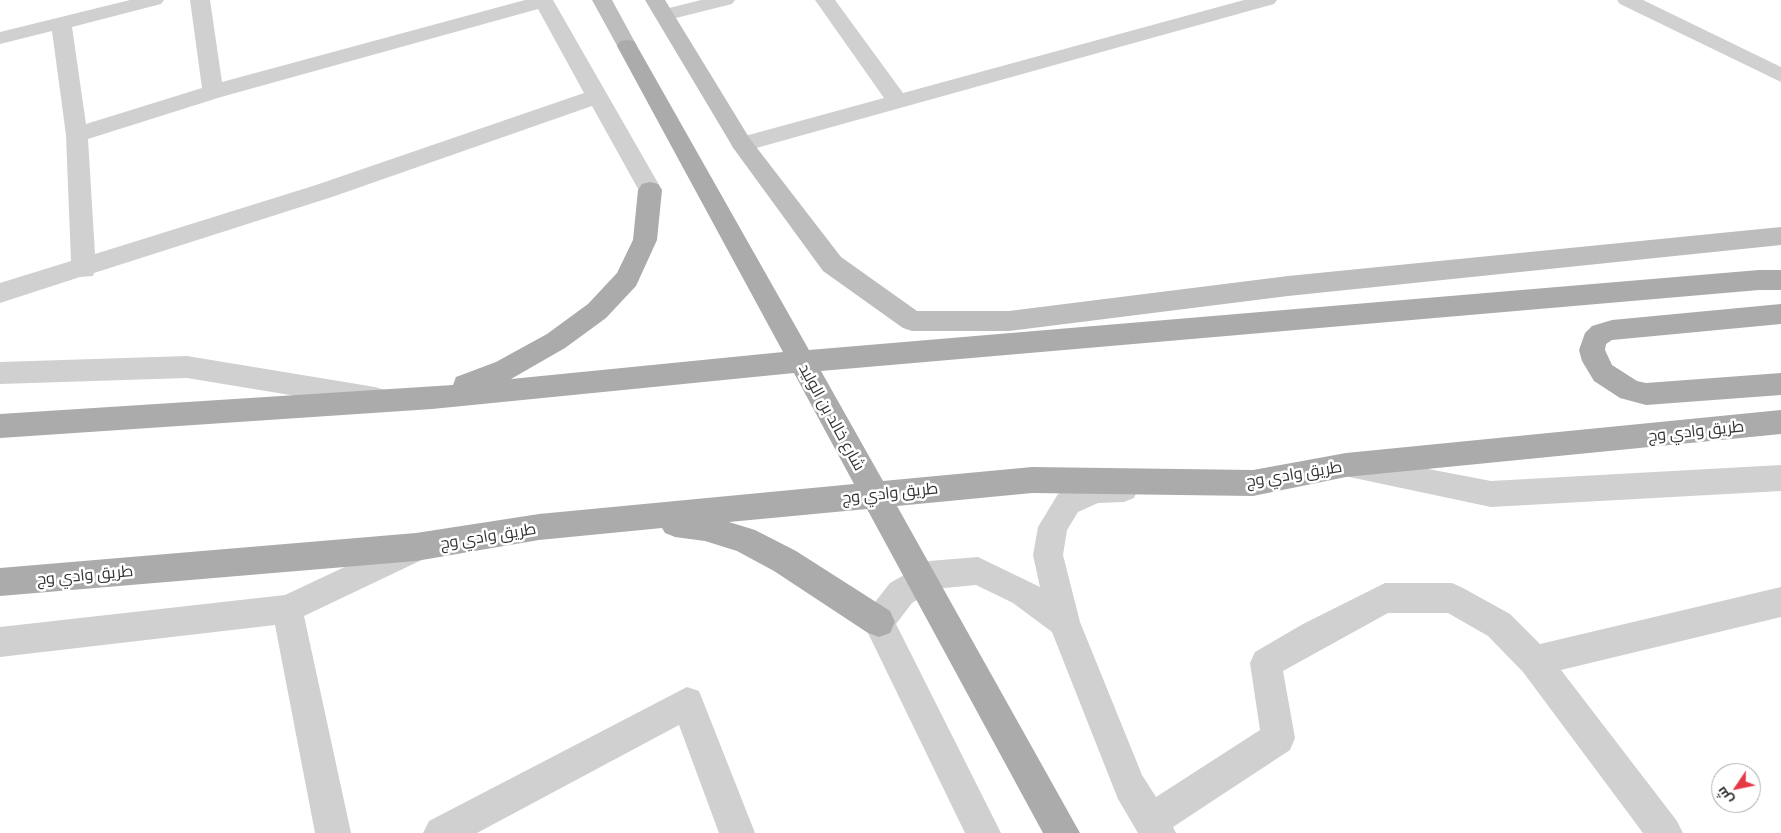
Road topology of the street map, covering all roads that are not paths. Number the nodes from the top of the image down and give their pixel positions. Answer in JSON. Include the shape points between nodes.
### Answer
{"nodes":[{"id":1,"x":154,"y":0,"type":"edge"},
{"id":2,"x":200,"y":0,"type":"edge"},
{"id":3,"x":602,"y":0,"type":"edge"},
{"id":4,"x":725,"y":0,"type":"edge"},
{"id":5,"x":825,"y":0,"type":"edge"},
{"id":6,"x":1267,"y":0,"type":"edge"},
{"id":7,"x":1627,"y":0,"type":"edge"},
{"id":8,"x":544,"y":1,"type":"edge"},
{"id":9,"x":660,"y":8,"type":"edge"},
{"id":10,"x":61,"y":23,"type":"junction"},
{"id":11,"x":0,"y":38,"type":"edge"},
{"id":12,"x":627,"y":46,"type":"joint"},
{"id":13,"x":1781,"y":75,"type":"edge"},
{"id":14,"x":213,"y":92,"type":"junction"},
{"id":15,"x":597,"y":96,"type":"junction"},
{"id":16,"x":898,"y":101,"type":"junction"},
{"id":17,"x":76,"y":135,"type":"junction"},
{"id":18,"x":742,"y":144,"type":"junction"},
{"id":19,"x":650,"y":190,"type":"joint"},
{"id":20,"x":1781,"y":236,"type":"edge"},
{"id":21,"x":84,"y":269,"type":"junction"},
{"id":22,"x":1781,"y":280,"type":"edge"},
{"id":23,"x":0,"y":293,"type":"edge"},
{"id":24,"x":1781,"y":314,"type":"edge"},
{"id":25,"x":0,"y":372,"type":"edge"},
{"id":26,"x":1781,"y":384,"type":"edge"},
{"id":27,"x":432,"y":398,"type":"junction"},
{"id":28,"x":389,"y":401,"type":"junction"},
{"id":29,"x":1781,"y":422,"type":"edge"},
{"id":30,"x":0,"y":426,"type":"edge"},
{"id":31,"x":1346,"y":465,"type":"junction"},
{"id":32,"x":1781,"y":478,"type":"edge"},
{"id":33,"x":1253,"y":483,"type":"junction"},
{"id":34,"x":539,"y":527,"type":"junction"},
{"id":35,"x":416,"y":547,"type":"junction"},
{"id":36,"x":0,"y":582,"type":"edge"},
{"id":37,"x":1781,"y":602,"type":"edge"},
{"id":38,"x":287,"y":609,"type":"junction"},
{"id":39,"x":879,"y":622,"type":"junction"},
{"id":40,"x":1064,"y":622,"type":"junction"},
{"id":41,"x":0,"y":642,"type":"edge"},
{"id":42,"x":1534,"y":662,"type":"junction"},
{"id":43,"x":1155,"y":827,"type":"edge"},
{"id":44,"x":333,"y":833,"type":"edge"},
{"id":45,"x":440,"y":833,"type":"edge"},
{"id":46,"x":737,"y":833,"type":"edge"},
{"id":47,"x":983,"y":833,"type":"edge"},
{"id":48,"x":1062,"y":833,"type":"edge"},
{"id":49,"x":1665,"y":833,"type":"edge"}],
"edges":[{"from":1,"to":10,"type":"street"},
{"from":2,"to":14,"type":"street"},
{"from":3,"to":12,"type":"street","name":"شارع خالد بن الوليد"},
{"from":4,"to":9,"type":"street"},
{"from":5,"to":16,"type":"street"},
{"from":6,"to":16,"type":"street"},
{"from":7,"to":13,"type":"street"},
{"from":8,"to":14,"type":"street"},
{"from":8,"to":15,"type":"street"},
{"from":9,"to":18,"type":"street"},
{"from":10,"to":11,"type":"street"},
{"from":10,"to":17,"type":"street"},
{"from":12,"to":48,"type":"main road","name":"شارع خالد بن الوليد"},
{"from":14,"to":17,"type":"street"},
{"from":15,"to":19,"type":"street"},
{"from":15,"to":21,"type":"street","via":[[324,191]]},
{"from":16,"to":18,"type":"street"},
{"from":17,"to":21,"type":"street"},
{"from":18,"to":20,"type":"street","via":[[832,264],[912,321],[1009,321],[1288,286]]},
{"from":19,"to":27,"type":"main road","via":[[645,240],[627,279],[597,311],[505,370]]},
{"from":21,"to":23,"type":"street"},
{"from":22,"to":27,"type":"main road","via":[[768,365]]},
{"from":24,"to":26,"type":"main road","via":[[1612,330],[1601,333],[1594,340],[1592,350],[1595,361],[1616,383],[1646,394]]},
{"from":25,"to":28,"type":"street","via":[[187,367]]},
{"from":27,"to":28,"type":"main road"},
{"from":28,"to":30,"type":"main road"},
{"from":29,"to":31,"type":"main road","name":"طريق وادي وج"},
{"from":31,"to":32,"type":"street","via":[[1491,494]]},
{"from":31,"to":33,"type":"main road","name":"طريق وادي وج"},
{"from":33,"to":34,"type":"main road","name":"طريق وادي وج","via":[[1032,480]]},
{"from":33,"to":40,"type":"street","via":[[1095,490],[1068,503],[1053,527],[1048,555]]},
{"from":34,"to":35,"type":"main road","name":"طريق وادي وج"},
{"from":34,"to":39,"type":"main road","via":[[637,520],[705,528],[744,540],[785,561]]},
{"from":35,"to":36,"type":"main road","name":"طريق وادي وج"},
{"from":35,"to":38,"type":"street"},
{"from":37,"to":42,"type":"street"},
{"from":38,"to":41,"type":"street"},
{"from":38,"to":44,"type":"street"},
{"from":39,"to":40,"type":"street","via":[[901,593],[929,575],[978,571],[1024,593]]},
{"from":39,"to":47,"type":"street"},
{"from":40,"to":43,"type":"street","via":[[1130,787]]},
{"from":42,"to":43,"type":"street","via":[[1499,625],[1452,598],[1385,598],[1266,663],[1278,738]]},
{"from":42,"to":49,"type":"street"},
{"from":45,"to":46,"type":"street","via":[[687,703]]}]}
